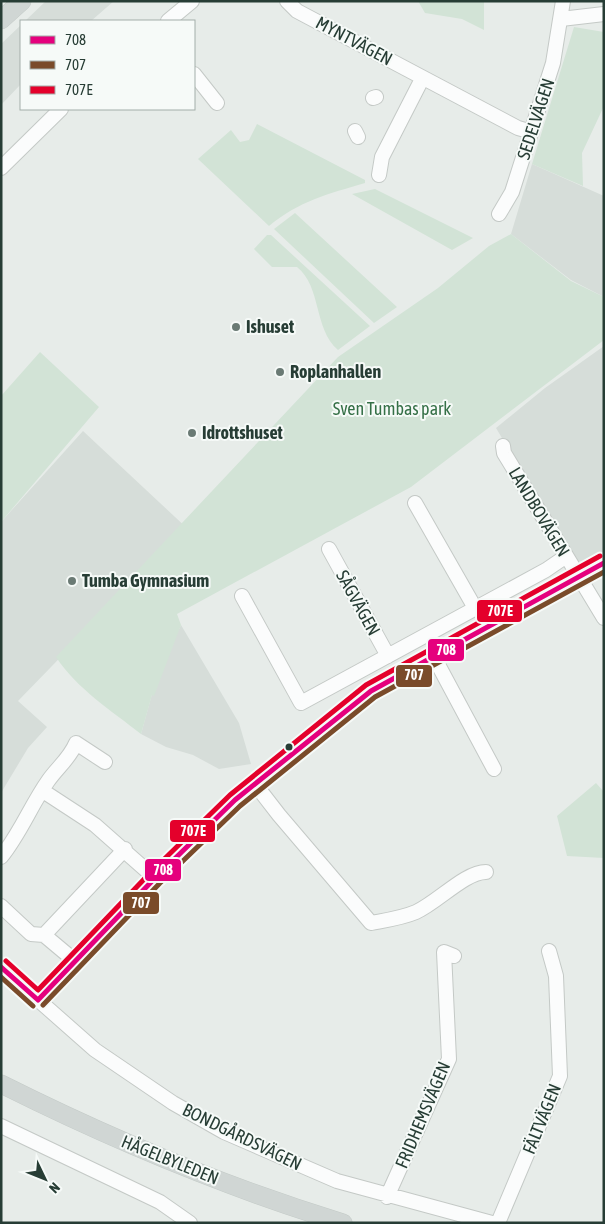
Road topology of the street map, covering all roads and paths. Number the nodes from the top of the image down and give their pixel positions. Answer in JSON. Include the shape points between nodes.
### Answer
{"nodes":[{"id":1,"x":22,"y":1,"type":"edge"},
{"id":2,"x":192,"y":1,"type":"edge"},
{"id":3,"x":287,"y":1,"type":"edge"},
{"id":4,"x":562,"y":1,"type":"edge"},
{"id":5,"x":604,"y":14,"type":"edge"},
{"id":6,"x":560,"y":19,"type":"junction"},
{"id":7,"x":1,"y":20,"type":"edge"},
{"id":8,"x":169,"y":20,"type":"edge"},
{"id":9,"x":195,"y":75,"type":"edge"},
{"id":10,"x":422,"y":79,"type":"junction"},
{"id":11,"x":217,"y":103,"type":"dead end"},
{"id":12,"x":61,"y":110,"type":"edge"},
{"id":13,"x":532,"y":132,"type":"junction"},
{"id":14,"x":1,"y":168,"type":"edge"},
{"id":15,"x":379,"y":174,"type":"dead end"},
{"id":16,"x":499,"y":214,"type":"dead end"},
{"id":17,"x":503,"y":446,"type":"dead end"},
{"id":18,"x":415,"y":503,"type":"dead end"},
{"id":19,"x":329,"y":549,"type":"dead end"},
{"id":20,"x":565,"y":557,"type":"junction"},
{"id":21,"x":604,"y":563,"type":"edge"},
{"id":22,"x":578,"y":578,"type":"junction"},
{"id":23,"x":242,"y":596,"type":"dead end"},
{"id":24,"x":475,"y":608,"type":"junction"},
{"id":25,"x":604,"y":618,"type":"edge"},
{"id":26,"x":388,"y":656,"type":"junction"},
{"id":27,"x":434,"y":657,"type":"junction"},
{"id":28,"x":105,"y":762,"type":"dead end"},
{"id":29,"x":494,"y":769,"type":"dead end"},
{"id":30,"x":255,"y":784,"type":"junction"},
{"id":31,"x":43,"y":791,"type":"junction"},
{"id":32,"x":125,"y":850,"type":"junction"},
{"id":33,"x":1,"y":857,"type":"edge"},
{"id":34,"x":486,"y":872,"type":"dead end"},
{"id":35,"x":155,"y":878,"type":"junction"},
{"id":36,"x":1,"y":906,"type":"edge"},
{"id":37,"x":44,"y":935,"type":"junction"},
{"id":38,"x":549,"y":951,"type":"dead end"},
{"id":39,"x":454,"y":956,"type":"dead end"},
{"id":40,"x":75,"y":961,"type":"junction"},
{"id":41,"x":1,"y":967,"type":"edge"},
{"id":42,"x":38,"y":1000,"type":"junction"},
{"id":43,"x":1,"y":1084,"type":"edge"},
{"id":44,"x":1,"y":1097,"type":"edge"},
{"id":45,"x":1,"y":1126,"type":"edge"},
{"id":46,"x":387,"y":1196,"type":"junction"},
{"id":47,"x":190,"y":1223,"type":"edge"},
{"id":48,"x":314,"y":1223,"type":"edge"},
{"id":49,"x":343,"y":1223,"type":"edge"},
{"id":50,"x":492,"y":1223,"type":"edge"},
{"id":51,"x":498,"y":1223,"type":"edge"}],
"edges":[{"from":1,"to":7,"type":"main road"},
{"from":2,"to":8,"type":"street"},
{"from":3,"to":10,"type":"street","name":"MYNTVÄGEN","via":[[297,12]]},
{"from":4,"to":6,"type":"street","name":"SEDELVÄGEN"},
{"from":5,"to":6,"type":"street"},
{"from":6,"to":13,"type":"street","name":"SEDELVÄGEN","via":[[554,63]]},
{"from":9,"to":11,"type":"street"},
{"from":10,"to":13,"type":"street","name":"MYNTVÄGEN"},
{"from":10,"to":15,"type":"street","via":[[382,157]]},
{"from":12,"to":14,"type":"street"},
{"from":13,"to":16,"type":"street","name":"SEDELVÄGEN","via":[[512,192]]},
{"from":17,"to":20,"type":"street","name":"LANDBOVÄGEN"},
{"from":18,"to":24,"type":"street"},
{"from":19,"to":26,"type":"street","name":"SÅGVÄGEN"},
{"from":20,"to":22,"type":"street","name":"LANDBOVÄGEN"},
{"from":20,"to":24,"type":"street"},
{"from":21,"to":22,"type":"street"},
{"from":22,"to":25,"type":"street","name":"LANDBOVÄGEN"},
{"from":22,"to":27,"type":"street"},
{"from":23,"to":26,"type":"street","via":[[301,703]]},
{"from":24,"to":26,"type":"street"},
{"from":27,"to":29,"type":"street"},
{"from":27,"to":30,"type":"street","via":[[371,691]]},
{"from":28,"to":31,"type":"street","via":[[76,743]]},
{"from":30,"to":34,"type":"street","via":[[371,923],[399,919],[434,902],[476,872]]},
{"from":30,"to":35,"type":"street"},
{"from":31,"to":32,"type":"street"},
{"from":31,"to":33,"type":"street","via":[[11,846]]},
{"from":32,"to":35,"type":"street"},
{"from":32,"to":37,"type":"street"},
{"from":35,"to":40,"type":"street"},
{"from":36,"to":37,"type":"street","via":[[30,934]]},
{"from":37,"to":40,"type":"street"},
{"from":38,"to":51,"type":"street","name":"FÄLTVÄGEN","via":[[556,976],[560,1076]]},
{"from":39,"to":46,"type":"street","name":"FRIDHEMSVÄGEN","via":[[444,952],[449,1059]]},
{"from":40,"to":42,"type":"street"},
{"from":41,"to":42,"type":"street","name":"BONDGÅRDSVÄGEN"},
{"from":42,"to":46,"type":"street","name":"BONDGÅRDSVÄGEN","via":[[95,1050],[173,1103],[224,1132],[337,1181]]},
{"from":43,"to":49,"type":"main road","name":"HÅGELBYLEDEN","via":[[153,1155],[282,1204]]},
{"from":44,"to":48,"type":"main road","name":"HÅGELBYLEDEN","via":[[150,1163]]},
{"from":45,"to":47,"type":"street","via":[[160,1202]]},
{"from":46,"to":50,"type":"street","name":"BONDGÅRDSVÄGEN"}]}
